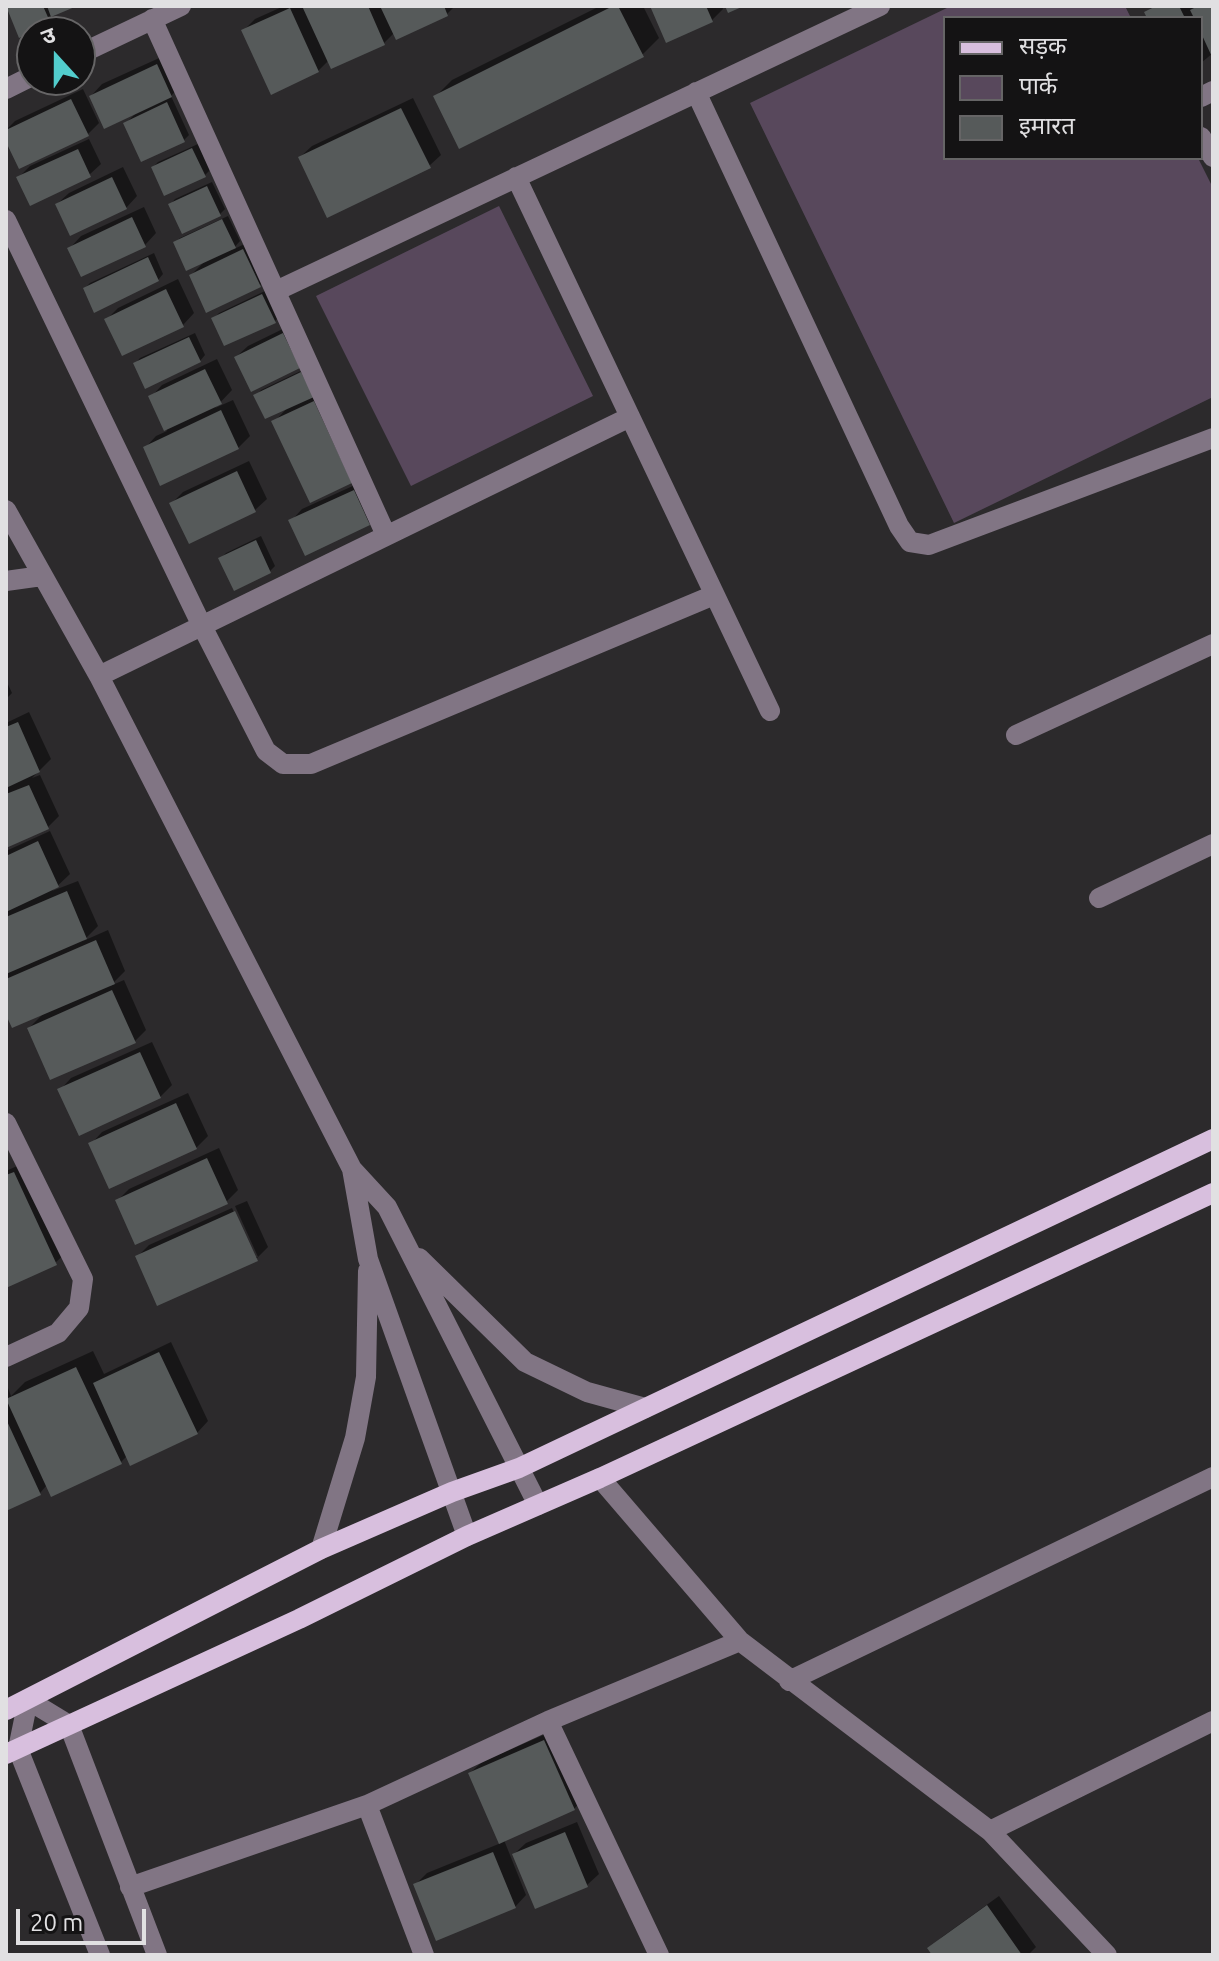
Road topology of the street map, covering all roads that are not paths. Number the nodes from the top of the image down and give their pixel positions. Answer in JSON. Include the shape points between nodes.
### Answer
{"nodes":[{"id":1,"x":181,"y":6,"type":"edge"},
{"id":2,"x":880,"y":6,"type":"edge"},
{"id":3,"x":152,"y":19,"type":"junction"},
{"id":4,"x":96,"y":46,"type":"edge"},
{"id":5,"x":696,"y":92,"type":"junction"},
{"id":6,"x":516,"y":177,"type":"junction"},
{"id":7,"x":6,"y":220,"type":"edge"},
{"id":8,"x":276,"y":291,"type":"junction"},
{"id":9,"x":630,"y":417,"type":"junction"},
{"id":10,"x":1213,"y":438,"type":"edge"},
{"id":11,"x":6,"y":510,"type":"edge"},
{"id":12,"x":386,"y":535,"type":"junction"},
{"id":13,"x":42,"y":576,"type":"junction"},
{"id":14,"x":6,"y":581,"type":"edge"},
{"id":15,"x":714,"y":595,"type":"junction"},
{"id":16,"x":202,"y":626,"type":"junction"},
{"id":17,"x":1213,"y":644,"type":"edge"},
{"id":18,"x":99,"y":676,"type":"junction"},
{"id":19,"x":770,"y":711,"type":"dead end"},
{"id":20,"x":1016,"y":735,"type":"dead end"},
{"id":21,"x":1213,"y":844,"type":"edge"},
{"id":22,"x":1099,"y":898,"type":"dead end"},
{"id":23,"x":6,"y":1123,"type":"edge"},
{"id":24,"x":1213,"y":1139,"type":"edge"},
{"id":25,"x":352,"y":1169,"type":"junction"},
{"id":26,"x":1213,"y":1193,"type":"edge"},
{"id":27,"x":405,"y":1243,"type":"junction"},
{"id":28,"x":368,"y":1259,"type":"junction"},
{"id":29,"x":6,"y":1357,"type":"edge"},
{"id":30,"x":645,"y":1408,"type":"junction"},
{"id":31,"x":519,"y":1468,"type":"junction"},
{"id":32,"x":1213,"y":1477,"type":"edge"},
{"id":33,"x":600,"y":1478,"type":"junction"},
{"id":34,"x":452,"y":1492,"type":"junction"},
{"id":35,"x":538,"y":1505,"type":"junction"},
{"id":36,"x":467,"y":1536,"type":"junction"},
{"id":37,"x":321,"y":1549,"type":"junction"},
{"id":38,"x":740,"y":1641,"type":"junction"},
{"id":39,"x":789,"y":1681,"type":"junction"},
{"id":40,"x":28,"y":1700,"type":"junction"},
{"id":41,"x":6,"y":1710,"type":"edge"},
{"id":42,"x":548,"y":1721,"type":"junction"},
{"id":43,"x":1213,"y":1721,"type":"edge"},
{"id":44,"x":69,"y":1725,"type":"junction"},
{"id":45,"x":12,"y":1752,"type":"edge"},
{"id":46,"x":367,"y":1805,"type":"junction"},
{"id":47,"x":990,"y":1831,"type":"junction"},
{"id":48,"x":130,"y":1887,"type":"junction"},
{"id":49,"x":100,"y":1955,"type":"edge"},
{"id":50,"x":157,"y":1955,"type":"edge"},
{"id":51,"x":424,"y":1955,"type":"edge"},
{"id":52,"x":659,"y":1955,"type":"edge"},
{"id":53,"x":1107,"y":1955,"type":"edge"}],
"edges":[{"from":1,"to":3,"type":"street"},
{"from":2,"to":5,"type":"street"},
{"from":3,"to":4,"type":"street"},
{"from":3,"to":8,"type":"street"},
{"from":5,"to":6,"type":"street"},
{"from":5,"to":10,"type":"street","via":[[910,542],[929,545]]},
{"from":6,"to":8,"type":"street"},
{"from":6,"to":9,"type":"street"},
{"from":7,"to":16,"type":"street"},
{"from":8,"to":12,"type":"street"},
{"from":9,"to":12,"type":"street"},
{"from":9,"to":15,"type":"street"},
{"from":11,"to":13,"type":"street"},
{"from":12,"to":16,"type":"street"},
{"from":13,"to":14,"type":"street"},
{"from":13,"to":18,"type":"street"},
{"from":15,"to":16,"type":"street","via":[[311,764],[283,764],[266,751]]},
{"from":15,"to":19,"type":"street"},
{"from":16,"to":18,"type":"street"},
{"from":17,"to":20,"type":"street"},
{"from":18,"to":25,"type":"street"},
{"from":21,"to":22,"type":"street"},
{"from":23,"to":29,"type":"street","via":[[83,1279],[79,1308],[58,1333]]},
{"from":24,"to":30,"type":"main road"},
{"from":25,"to":27,"type":"street","via":[[387,1207]]},
{"from":25,"to":28,"type":"street"},
{"from":26,"to":33,"type":"main road"},
{"from":27,"to":30,"type":"street","via":[[525,1362],[587,1392]]},
{"from":27,"to":31,"type":"street"},
{"from":28,"to":34,"type":"street"},
{"from":28,"to":37,"type":"street","via":[[366,1377],[355,1438]]},
{"from":30,"to":31,"type":"main road"},
{"from":31,"to":34,"type":"main road"},
{"from":31,"to":35,"type":"street"},
{"from":32,"to":39,"type":"street"},
{"from":33,"to":35,"type":"main road"},
{"from":33,"to":38,"type":"street"},
{"from":34,"to":36,"type":"street"},
{"from":34,"to":37,"type":"main road"},
{"from":35,"to":36,"type":"main road"},
{"from":36,"to":44,"type":"main road"},
{"from":37,"to":40,"type":"main road"},
{"from":38,"to":39,"type":"street"},
{"from":38,"to":42,"type":"street"},
{"from":39,"to":47,"type":"street"},
{"from":40,"to":41,"type":"main road"},
{"from":40,"to":44,"type":"street"},
{"from":40,"to":45,"type":"street"},
{"from":42,"to":46,"type":"street"},
{"from":42,"to":52,"type":"street"},
{"from":43,"to":47,"type":"street"},
{"from":44,"to":45,"type":"main road"},
{"from":44,"to":48,"type":"street"},
{"from":45,"to":49,"type":"street"},
{"from":46,"to":48,"type":"street"},
{"from":46,"to":51,"type":"street"},
{"from":47,"to":53,"type":"street"},
{"from":48,"to":50,"type":"street"}]}
